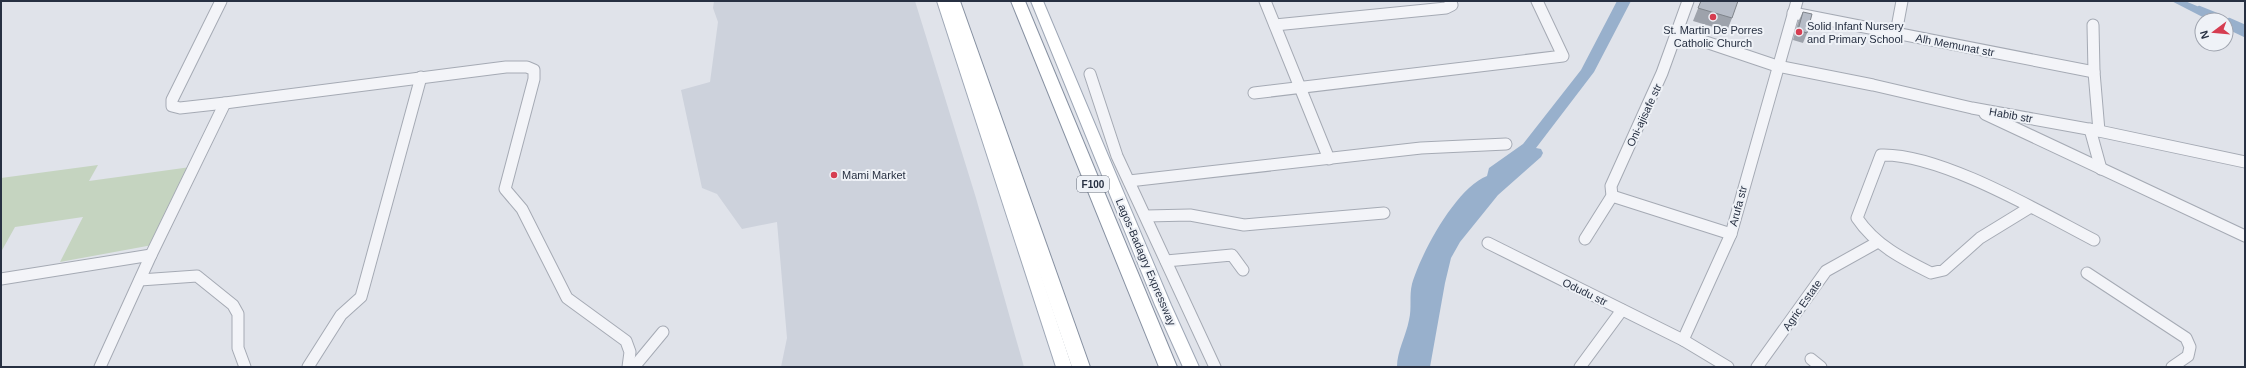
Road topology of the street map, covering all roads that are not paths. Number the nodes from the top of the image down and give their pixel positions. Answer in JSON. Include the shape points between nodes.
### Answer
{"nodes":[{"id":1,"x":221,"y":1,"type":"edge"},
{"id":2,"x":943,"y":1,"type":"edge"},
{"id":3,"x":953,"y":1,"type":"edge"},
{"id":4,"x":1018,"y":1,"type":"edge"},
{"id":5,"x":1037,"y":1,"type":"edge"},
{"id":6,"x":1265,"y":1,"type":"edge"},
{"id":7,"x":1450,"y":1,"type":"edge"},
{"id":8,"x":1537,"y":1,"type":"edge"},
{"id":9,"x":1688,"y":1,"type":"edge"},
{"id":10,"x":1797,"y":1,"type":"edge"},
{"id":11,"x":1902,"y":1,"type":"edge"},
{"id":12,"x":1793,"y":13,"type":"junction"},
{"id":13,"x":1275,"y":25,"type":"junction"},
{"id":14,"x":2093,"y":25,"type":"dead end"},
{"id":15,"x":1676,"y":32,"type":"junction"},
{"id":16,"x":1896,"y":33,"type":"junction"},
{"id":17,"x":1777,"y":66,"type":"junction"},
{"id":18,"x":2094,"y":72,"type":"junction"},
{"id":19,"x":1090,"y":74,"type":"dead end"},
{"id":20,"x":421,"y":77,"type":"junction"},
{"id":21,"x":1300,"y":86,"type":"junction"},
{"id":22,"x":1254,"y":93,"type":"dead end"},
{"id":23,"x":225,"y":103,"type":"junction"},
{"id":24,"x":1972,"y":108,"type":"junction"},
{"id":25,"x":2094,"y":130,"type":"junction"},
{"id":26,"x":1506,"y":144,"type":"dead end"},
{"id":27,"x":1329,"y":159,"type":"junction"},
{"id":28,"x":2245,"y":162,"type":"edge"},
{"id":29,"x":2101,"y":169,"type":"junction"},
{"id":30,"x":1130,"y":181,"type":"junction"},
{"id":31,"x":1612,"y":196,"type":"junction"},
{"id":32,"x":2029,"y":208,"type":"junction"},
{"id":33,"x":1384,"y":213,"type":"dead end"},
{"id":34,"x":1146,"y":216,"type":"junction"},
{"id":35,"x":1731,"y":234,"type":"junction"},
{"id":36,"x":2245,"y":236,"type":"edge"},
{"id":37,"x":1585,"y":238,"type":"dead end"},
{"id":38,"x":2094,"y":240,"type":"dead end"},
{"id":39,"x":1878,"y":242,"type":"junction"},
{"id":40,"x":1488,"y":243,"type":"dead end"},
{"id":41,"x":151,"y":255,"type":"junction"},
{"id":42,"x":1166,"y":261,"type":"junction"},
{"id":43,"x":1243,"y":270,"type":"dead end"},
{"id":44,"x":2087,"y":273,"type":"dead end"},
{"id":45,"x":1,"y":279,"type":"edge"},
{"id":46,"x":140,"y":280,"type":"junction"},
{"id":47,"x":1622,"y":310,"type":"junction"},
{"id":48,"x":662,"y":332,"type":"dead end"},
{"id":49,"x":1683,"y":340,"type":"junction"},
{"id":50,"x":100,"y":367,"type":"edge"},
{"id":51,"x":244,"y":367,"type":"edge"},
{"id":52,"x":308,"y":367,"type":"edge"},
{"id":53,"x":628,"y":367,"type":"edge"},
{"id":54,"x":634,"y":367,"type":"edge"},
{"id":55,"x":1064,"y":367,"type":"edge"},
{"id":56,"x":1081,"y":367,"type":"edge"},
{"id":57,"x":1168,"y":367,"type":"edge"},
{"id":58,"x":1191,"y":367,"type":"edge"},
{"id":59,"x":1215,"y":367,"type":"edge"},
{"id":60,"x":1580,"y":367,"type":"edge"},
{"id":61,"x":1728,"y":367,"type":"edge"},
{"id":62,"x":1757,"y":367,"type":"edge"},
{"id":63,"x":2172,"y":367,"type":"edge"}],
"edges":[{"from":1,"to":23,"type":"street","via":[[172,100],[172,106],[180,108]]},
{"from":2,"to":55,"type":"main road"},
{"from":3,"to":56,"type":"highway"},
{"from":4,"to":57,"type":"highway","name":"Lagos-Badagry Expressway","number":"F100"},
{"from":5,"to":58,"type":"main road","name":"Lagos-Badagry Expressway"},
{"from":6,"to":13,"type":"street"},
{"from":7,"to":13,"type":"street","via":[[1452,5],[1446,8]]},
{"from":8,"to":21,"type":"street","via":[[1563,56]]},
{"from":9,"to":15,"type":"street","name":"Oni-ajisafe str"},
{"from":10,"to":12,"type":"street"},
{"from":11,"to":16,"type":"street"},
{"from":12,"to":16,"type":"street","name":"Alh Memunat str"},
{"from":12,"to":17,"type":"street"},
{"from":13,"to":21,"type":"street"},
{"from":14,"to":18,"type":"street"},
{"from":15,"to":17,"type":"street"},
{"from":15,"to":31,"type":"street","name":"Oni-ajisafe str","via":[[1662,73],[1611,186]]},
{"from":16,"to":18,"type":"street","name":"Alh Memunat str"},
{"from":17,"to":24,"type":"street","name":"Habib str","via":[[1873,84]]},
{"from":17,"to":35,"type":"street","name":"Arufa str"},
{"from":18,"to":25,"type":"street"},
{"from":19,"to":30,"type":"street","via":[[1117,156]]},
{"from":20,"to":23,"type":"street"},
{"from":20,"to":52,"type":"street","via":[[361,297],[341,315]]},
{"from":20,"to":53,"type":"street","via":[[517,66],[534,70],[534,80],[505,189],[522,209],[567,298],[626,341],[630,352]]},
{"from":21,"to":22,"type":"street"},
{"from":21,"to":27,"type":"street"},
{"from":23,"to":41,"type":"street"},
{"from":24,"to":25,"type":"street","name":"Habib str"},
{"from":24,"to":29,"type":"street"},
{"from":25,"to":28,"type":"street","name":"Habib str"},
{"from":25,"to":29,"type":"street"},
{"from":26,"to":27,"type":"street","via":[[1421,148]]},
{"from":27,"to":30,"type":"street"},
{"from":29,"to":36,"type":"street"},
{"from":30,"to":34,"type":"street"},
{"from":31,"to":35,"type":"street"},
{"from":31,"to":37,"type":"street","name":"Oni-ajisafe str"},
{"from":32,"to":38,"type":"street"},
{"from":32,"to":39,"type":"street","via":[[1980,238],[1944,270],[1931,273]]},
{"from":32,"to":39,"type":"street","via":[[1953,171],[1888,152],[1881,155],[1857,218],[1863,230]]},
{"from":33,"to":34,"type":"street","via":[[1244,225],[1168,212]]},
{"from":34,"to":42,"type":"street"},
{"from":35,"to":49,"type":"street","name":"Arufa str"},
{"from":39,"to":62,"type":"street","name":"Agric Estate","via":[[1826,271]]},
{"from":40,"to":47,"type":"street","name":"Odudu str"},
{"from":41,"to":45,"type":"street"},
{"from":41,"to":46,"type":"street"},
{"from":42,"to":43,"type":"street","via":[[1198,256],[1232,255]]},
{"from":42,"to":59,"type":"street"},
{"from":44,"to":63,"type":"street","via":[[2186,338],[2190,347],[2188,356]]},
{"from":46,"to":50,"type":"street"},
{"from":46,"to":51,"type":"street","via":[[197,276],[205,281],[232,305],[238,314],[238,348]]},
{"from":47,"to":49,"type":"street","name":"Odudu str"},
{"from":47,"to":60,"type":"street"},
{"from":48,"to":54,"type":"street"},
{"from":49,"to":61,"type":"street","name":"Odudu str"}]}
